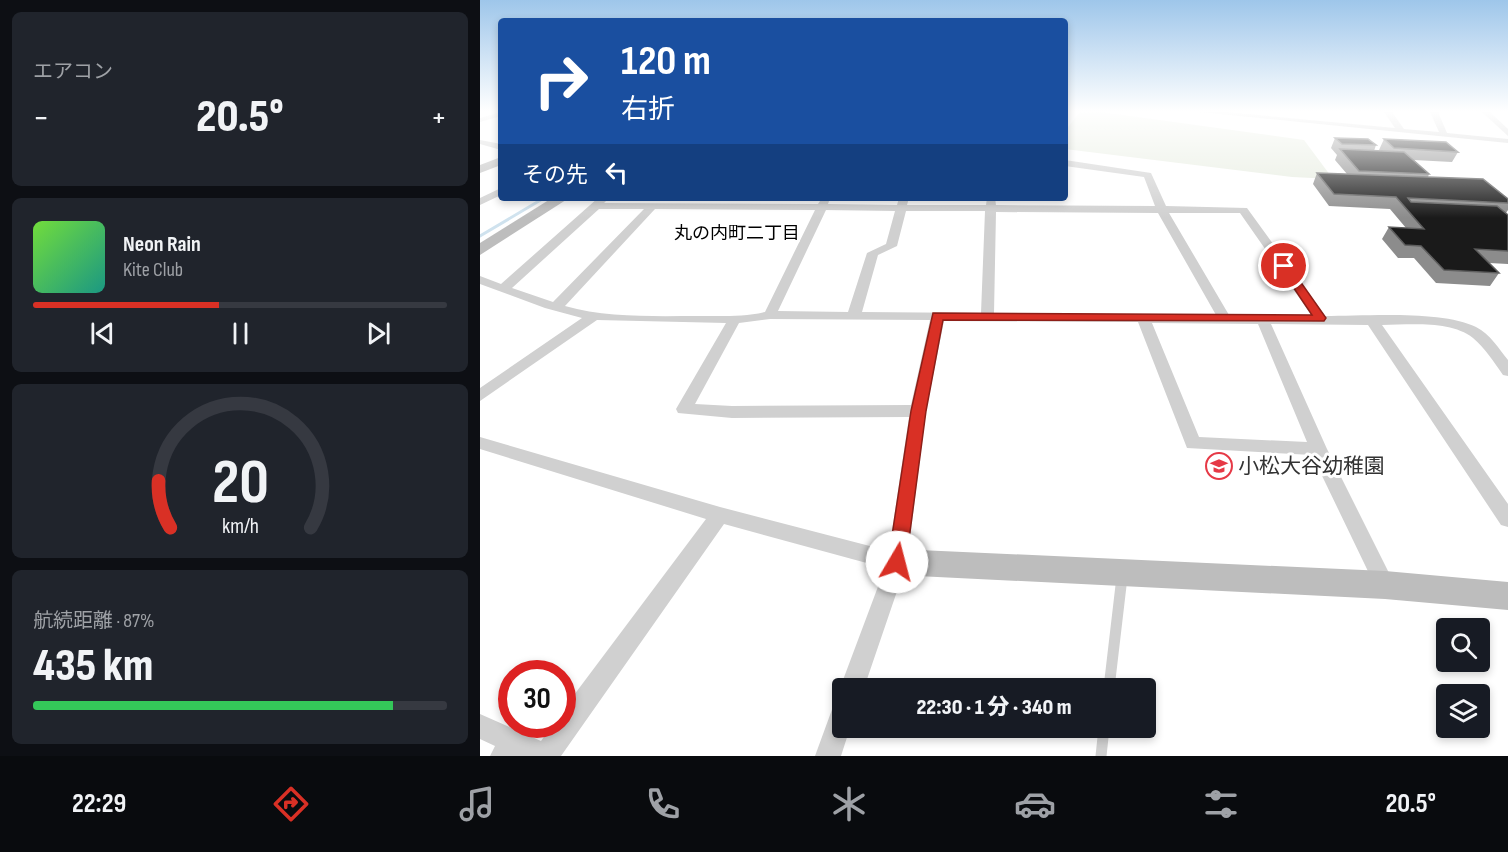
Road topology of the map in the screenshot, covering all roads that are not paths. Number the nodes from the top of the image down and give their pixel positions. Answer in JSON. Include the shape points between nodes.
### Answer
{"nodes":[{"id":1,"x":498,"y":162,"type":"edge"},
{"id":2,"x":1068,"y":163,"type":"edge"},
{"id":3,"x":480,"y":169,"type":"edge"},
{"id":4,"x":498,"y":192,"type":"edge"},
{"id":5,"x":557,"y":201,"type":"edge"},
{"id":6,"x":480,"y":202,"type":"edge"},
{"id":7,"x":602,"y":202,"type":"edge"},
{"id":8,"x":824,"y":202,"type":"edge"},
{"id":9,"x":902,"y":202,"type":"edge"},
{"id":10,"x":991,"y":202,"type":"edge"},
{"id":11,"x":653,"y":206,"type":"junction"},
{"id":12,"x":1162,"y":210,"type":"junction"},
{"id":13,"x":480,"y":250,"type":"edge"},
{"id":14,"x":480,"y":280,"type":"edge"},
{"id":15,"x":499,"y":286,"type":"junction"},
{"id":16,"x":480,"y":294,"type":"edge"},
{"id":17,"x":557,"y":306,"type":"junction"},
{"id":18,"x":770,"y":315,"type":"junction"},
{"id":19,"x":854,"y":315,"type":"junction"},
{"id":20,"x":594,"y":316,"type":"junction"},
{"id":21,"x":938,"y":316,"type":"junction"},
{"id":22,"x":987,"y":316,"type":"junction"},
{"id":23,"x":1143,"y":317,"type":"junction"},
{"id":24,"x":1224,"y":318,"type":"junction"},
{"id":25,"x":1262,"y":318,"type":"junction"},
{"id":26,"x":1320,"y":318,"type":"junction"},
{"id":27,"x":735,"y":319,"type":"junction"},
{"id":28,"x":1371,"y":319,"type":"junction"},
{"id":29,"x":1506,"y":366,"type":"edge"},
{"id":30,"x":480,"y":396,"type":"edge"},
{"id":31,"x":918,"y":411,"type":"junction"},
{"id":32,"x":480,"y":443,"type":"edge"},
{"id":33,"x":1318,"y":448,"type":"junction"},
{"id":34,"x":720,"y":515,"type":"junction"},
{"id":35,"x":1508,"y":519,"type":"edge"},
{"id":36,"x":897,"y":562,"type":"junction"},
{"id":37,"x":1123,"y":573,"type":"junction"},
{"id":38,"x":1385,"y":585,"type":"junction"},
{"id":39,"x":1508,"y":596,"type":"edge"},
{"id":40,"x":856,"y":678,"type":"edge"},
{"id":41,"x":1110,"y":678,"type":"edge"},
{"id":42,"x":480,"y":726,"type":"edge"},
{"id":43,"x":834,"y":738,"type":"edge"},
{"id":44,"x":1103,"y":738,"type":"edge"},
{"id":45,"x":509,"y":749,"type":"edge"},
{"id":46,"x":545,"y":756,"type":"edge"},
{"id":47,"x":828,"y":756,"type":"edge"},
{"id":48,"x":1101,"y":756,"type":"edge"}],
"edges":[{"from":1,"to":3,"type":"street"},
{"from":2,"to":12,"type":"street","via":[[1148,175]]},
{"from":4,"to":6,"type":"street"},
{"from":5,"to":13,"type":"street"},
{"from":7,"to":11,"type":"street"},
{"from":7,"to":15,"type":"street"},
{"from":8,"to":9,"type":"street"},
{"from":8,"to":11,"type":"street"},
{"from":8,"to":18,"type":"street"},
{"from":9,"to":10,"type":"street"},
{"from":9,"to":19,"type":"street","via":[[891,246],[873,252]]},
{"from":10,"to":12,"type":"street"},
{"from":10,"to":22,"type":"street"},
{"from":11,"to":17,"type":"street"},
{"from":12,"to":24,"type":"street"},
{"from":12,"to":26,"type":"street","via":[[1243,210]]},
{"from":14,"to":15,"type":"street"},
{"from":15,"to":16,"type":"street"},
{"from":15,"to":17,"type":"street"},
{"from":17,"to":20,"type":"street"},
{"from":18,"to":19,"type":"street"},
{"from":18,"to":27,"type":"street","via":[[766,319]]},
{"from":19,"to":21,"type":"street"},
{"from":20,"to":27,"type":"street"},
{"from":20,"to":30,"type":"street"},
{"from":21,"to":22,"type":"street"},
{"from":21,"to":31,"type":"street"},
{"from":22,"to":23,"type":"street"},
{"from":23,"to":24,"type":"street"},
{"from":23,"to":33,"type":"street","via":[[1193,443]]},
{"from":24,"to":25,"type":"street"},
{"from":25,"to":26,"type":"street"},
{"from":25,"to":33,"type":"street"},
{"from":26,"to":28,"type":"street"},
{"from":27,"to":31,"type":"street","via":[[684,409]]},
{"from":28,"to":29,"type":"street","via":[[1462,325],[1478,333]]},
{"from":28,"to":35,"type":"street"},
{"from":31,"to":36,"type":"street"},
{"from":32,"to":34,"type":"street"},
{"from":33,"to":38,"type":"street"},
{"from":34,"to":36,"type":"street"},
{"from":34,"to":46,"type":"street"},
{"from":36,"to":37,"type":"street"},
{"from":36,"to":40,"type":"street"},
{"from":37,"to":38,"type":"street"},
{"from":37,"to":41,"type":"lane"},
{"from":38,"to":39,"type":"street"},
{"from":42,"to":45,"type":"street"},
{"from":43,"to":47,"type":"street"},
{"from":44,"to":48,"type":"lane"},
{"from":45,"to":46,"type":"street"}]}
